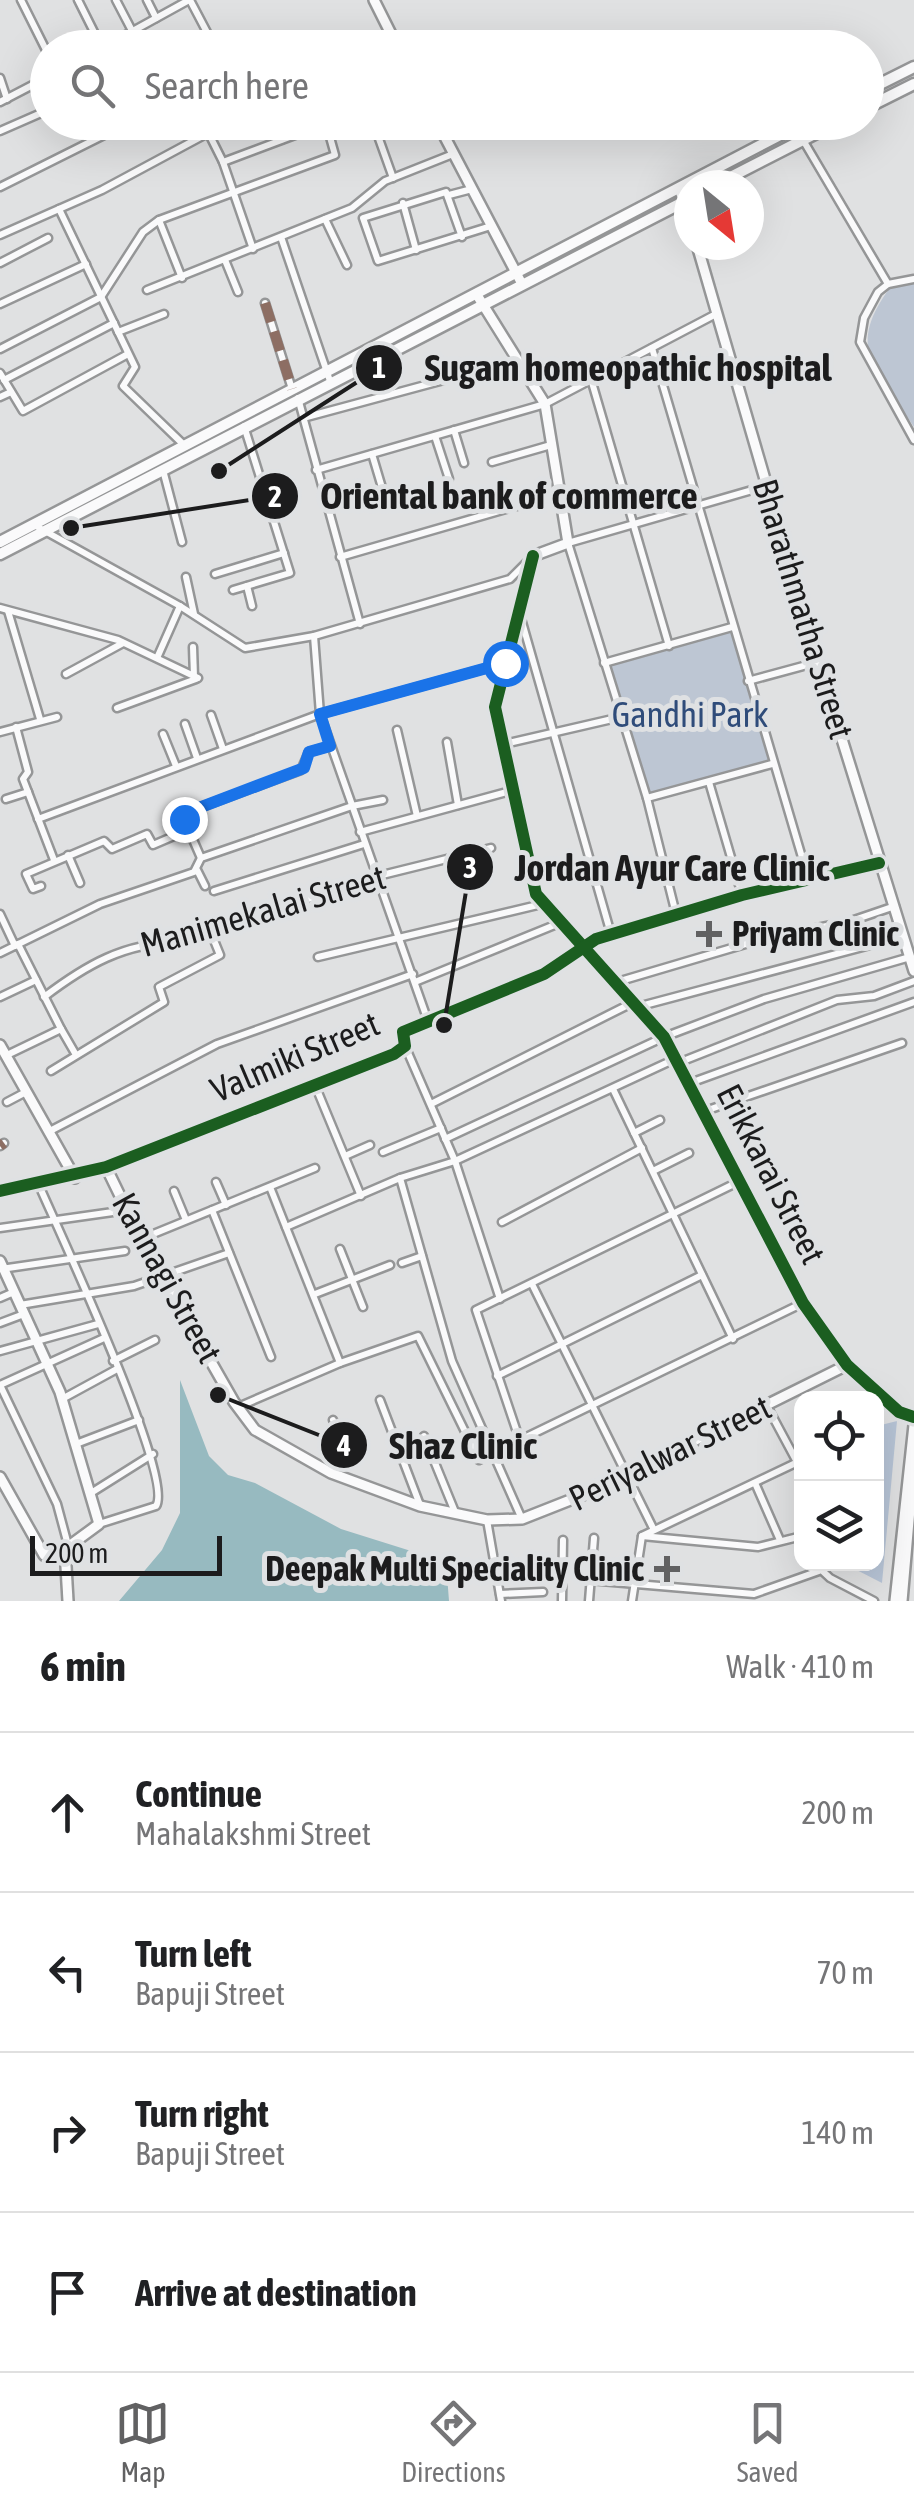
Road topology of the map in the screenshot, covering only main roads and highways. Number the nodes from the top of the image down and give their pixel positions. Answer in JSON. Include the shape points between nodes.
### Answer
{"nodes":[{"id":1,"x":914,"y":67,"type":"edge"},
{"id":2,"x":884,"y":82,"type":"edge"},
{"id":3,"x":914,"y":84,"type":"edge"},
{"id":4,"x":884,"y":99,"type":"edge"},
{"id":5,"x":770,"y":140,"type":"edge"},
{"id":6,"x":802,"y":140,"type":"edge"},
{"id":7,"x":745,"y":170,"type":"edge"},
{"id":8,"x":674,"y":206,"type":"edge"},
{"id":9,"x":520,"y":279,"type":"junction"},
{"id":10,"x":295,"y":391,"type":"junction"},
{"id":11,"x":187,"y":449,"type":"junction"},
{"id":12,"x":0,"y":542,"type":"edge"},
{"id":13,"x":0,"y":554,"type":"edge"}],
"edges":[{"from":1,"to":2,"type":"main road"},
{"from":3,"to":4,"type":"main road"},
{"from":5,"to":9,"type":"main road"},
{"from":6,"to":7,"type":"main road"},
{"from":8,"to":9,"type":"main road"},
{"from":9,"to":10,"type":"main road"},
{"from":10,"to":11,"type":"main road"},
{"from":10,"to":11,"type":"main road","via":[[243,425]]},
{"from":11,"to":12,"type":"main road"},
{"from":11,"to":13,"type":"main road"}]}
